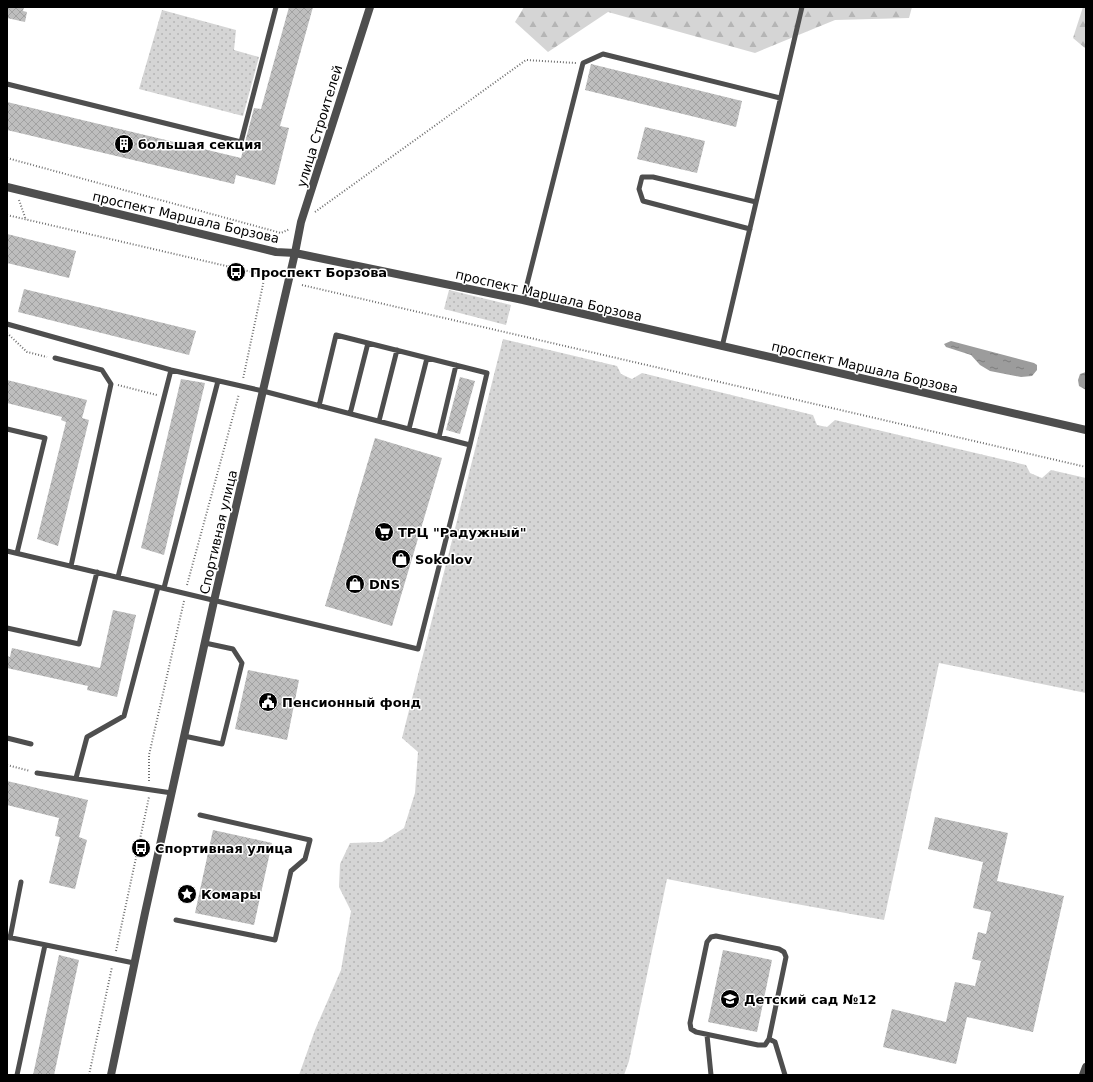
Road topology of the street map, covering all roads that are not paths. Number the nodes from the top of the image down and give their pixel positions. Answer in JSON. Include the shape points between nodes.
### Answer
{"nodes":[{"id":1,"x":276,"y":7,"type":"edge"},
{"id":2,"x":370,"y":7,"type":"edge"},
{"id":3,"x":802,"y":7,"type":"edge"},
{"id":4,"x":7,"y":84,"type":"edge"},
{"id":5,"x":780,"y":98,"type":"junction"},
{"id":6,"x":7,"y":187,"type":"edge"},
{"id":7,"x":756,"y":202,"type":"junction"},
{"id":8,"x":750,"y":229,"type":"junction"},
{"id":9,"x":294,"y":253,"type":"junction"},
{"id":10,"x":522,"y":300,"type":"junction"},
{"id":11,"x":7,"y":324,"type":"edge"},
{"id":12,"x":368,"y":343,"type":"junction"},
{"id":13,"x":722,"y":347,"type":"junction"},
{"id":14,"x":397,"y":350,"type":"junction"},
{"id":15,"x":54,"y":358,"type":"road end"},
{"id":16,"x":427,"y":358,"type":"junction"},
{"id":17,"x":456,"y":365,"type":"junction"},
{"id":18,"x":171,"y":370,"type":"junction"},
{"id":19,"x":218,"y":381,"type":"junction"},
{"id":20,"x":263,"y":391,"type":"junction"},
{"id":21,"x":318,"y":406,"type":"junction"},
{"id":22,"x":350,"y":414,"type":"junction"},
{"id":23,"x":379,"y":421,"type":"junction"},
{"id":24,"x":7,"y":429,"type":"edge"},
{"id":25,"x":409,"y":429,"type":"junction"},
{"id":26,"x":1086,"y":430,"type":"edge"},
{"id":27,"x":438,"y":437,"type":"junction"},
{"id":28,"x":470,"y":445,"type":"junction"},
{"id":29,"x":7,"y":550,"type":"edge"},
{"id":30,"x":17,"y":553,"type":"junction"},
{"id":31,"x":71,"y":566,"type":"junction"},
{"id":32,"x":97,"y":572,"type":"junction"},
{"id":33,"x":118,"y":577,"type":"junction"},
{"id":34,"x":158,"y":587,"type":"junction"},
{"id":35,"x":164,"y":588,"type":"junction"},
{"id":36,"x":214,"y":600,"type":"junction"},
{"id":37,"x":7,"y":628,"type":"edge"},
{"id":38,"x":205,"y":644,"type":"junction"},
{"id":39,"x":184,"y":736,"type":"junction"},
{"id":40,"x":7,"y":738,"type":"edge"},
{"id":41,"x":31,"y":744,"type":"dead end"},
{"id":42,"x":37,"y":773,"type":"road end"},
{"id":43,"x":76,"y":778,"type":"junction"},
{"id":44,"x":172,"y":793,"type":"junction"},
{"id":45,"x":200,"y":815,"type":"dead end"},
{"id":46,"x":21,"y":882,"type":"dead end"},
{"id":47,"x":176,"y":920,"type":"dead end"},
{"id":48,"x":8,"y":938,"type":"edge"},
{"id":49,"x":45,"y":945,"type":"junction"},
{"id":50,"x":134,"y":963,"type":"junction"},
{"id":51,"x":708,"y":1035,"type":"junction"},
{"id":52,"x":769,"y":1039,"type":"junction"},
{"id":53,"x":1086,"y":1067,"type":"edge"},
{"id":54,"x":17,"y":1075,"type":"edge"},
{"id":55,"x":110,"y":1075,"type":"edge"},
{"id":56,"x":711,"y":1075,"type":"edge"},
{"id":57,"x":785,"y":1075,"type":"edge"},
{"id":58,"x":1083,"y":1075,"type":"edge"}],
"edges":[{"from":1,"to":4,"type":"lane","via":[[241,142]]},
{"from":2,"to":9,"type":"street","name":"улица Строителей","via":[[301,222]]},
{"from":3,"to":5,"type":"lane"},
{"from":5,"to":7,"type":"lane"},
{"from":5,"to":10,"type":"lane","via":[[603,54],[583,63]]},
{"from":6,"to":9,"type":"street","name":"проспект Маршала Борзова","via":[[276,252]]},
{"from":7,"to":8,"type":"lane"},
{"from":7,"to":8,"type":"lane","via":[[653,177],[642,177],[639,189],[643,201]]},
{"from":8,"to":13,"type":"lane"},
{"from":9,"to":10,"type":"street","name":"проспект Маршала Борзова"},
{"from":9,"to":20,"type":"street","name":"Спортивная улица"},
{"from":10,"to":13,"type":"street","name":"проспект Маршала Борзова"},
{"from":11,"to":18,"type":"lane"},
{"from":12,"to":14,"type":"lane"},
{"from":12,"to":21,"type":"lane","via":[[336,335]]},
{"from":12,"to":22,"type":"lane"},
{"from":13,"to":26,"type":"street","name":"проспект Маршала Борзова"},
{"from":14,"to":16,"type":"lane"},
{"from":14,"to":23,"type":"lane"},
{"from":15,"to":31,"type":"lane","via":[[102,370],[111,384]]},
{"from":16,"to":17,"type":"lane"},
{"from":16,"to":25,"type":"lane"},
{"from":17,"to":27,"type":"lane"},
{"from":17,"to":28,"type":"lane","via":[[487,373]]},
{"from":18,"to":19,"type":"lane"},
{"from":18,"to":33,"type":"lane"},
{"from":19,"to":20,"type":"lane"},
{"from":19,"to":35,"type":"lane"},
{"from":20,"to":21,"type":"lane"},
{"from":20,"to":36,"type":"street","name":"Спортивная улица"},
{"from":21,"to":22,"type":"lane"},
{"from":22,"to":23,"type":"lane"},
{"from":23,"to":25,"type":"lane"},
{"from":24,"to":30,"type":"lane","via":[[45,438]]},
{"from":25,"to":27,"type":"lane"},
{"from":27,"to":28,"type":"lane"},
{"from":28,"to":36,"type":"lane","via":[[418,649]]},
{"from":29,"to":30,"type":"lane"},
{"from":30,"to":31,"type":"lane"},
{"from":31,"to":32,"type":"lane"},
{"from":32,"to":33,"type":"lane"},
{"from":32,"to":37,"type":"lane","via":[[79,644]]},
{"from":33,"to":34,"type":"lane"},
{"from":34,"to":35,"type":"lane"},
{"from":34,"to":43,"type":"lane","via":[[124,716],[87,737]]},
{"from":35,"to":36,"type":"lane"},
{"from":36,"to":38,"type":"street","name":"Спортивная улица"},
{"from":38,"to":39,"type":"street","name":"Спортивная улица"},
{"from":38,"to":39,"type":"lane","via":[[234,649],[242,663],[222,744]]},
{"from":39,"to":44,"type":"street","name":"Спортивная улица"},
{"from":40,"to":41,"type":"lane"},
{"from":42,"to":43,"type":"lane"},
{"from":43,"to":44,"type":"lane"},
{"from":44,"to":50,"type":"street","name":"Спортивная улица"},
{"from":45,"to":47,"type":"lane","via":[[310,840],[305,859],[291,871],[275,940]]},
{"from":46,"to":48,"type":"lane"},
{"from":48,"to":49,"type":"lane"},
{"from":49,"to":50,"type":"lane"},
{"from":49,"to":54,"type":"lane"},
{"from":50,"to":55,"type":"street","name":"Спортивная улица"},
{"from":51,"to":52,"type":"lane","via":[[758,1045],[765,1045]]},
{"from":51,"to":52,"type":"lane","via":[[691,1029],[690,1023],[707,942],[716,936],[784,952],[786,957]]},
{"from":51,"to":56,"type":"lane"},
{"from":52,"to":57,"type":"lane","via":[[775,1042]]},
{"from":53,"to":58,"type":"street"}]}
